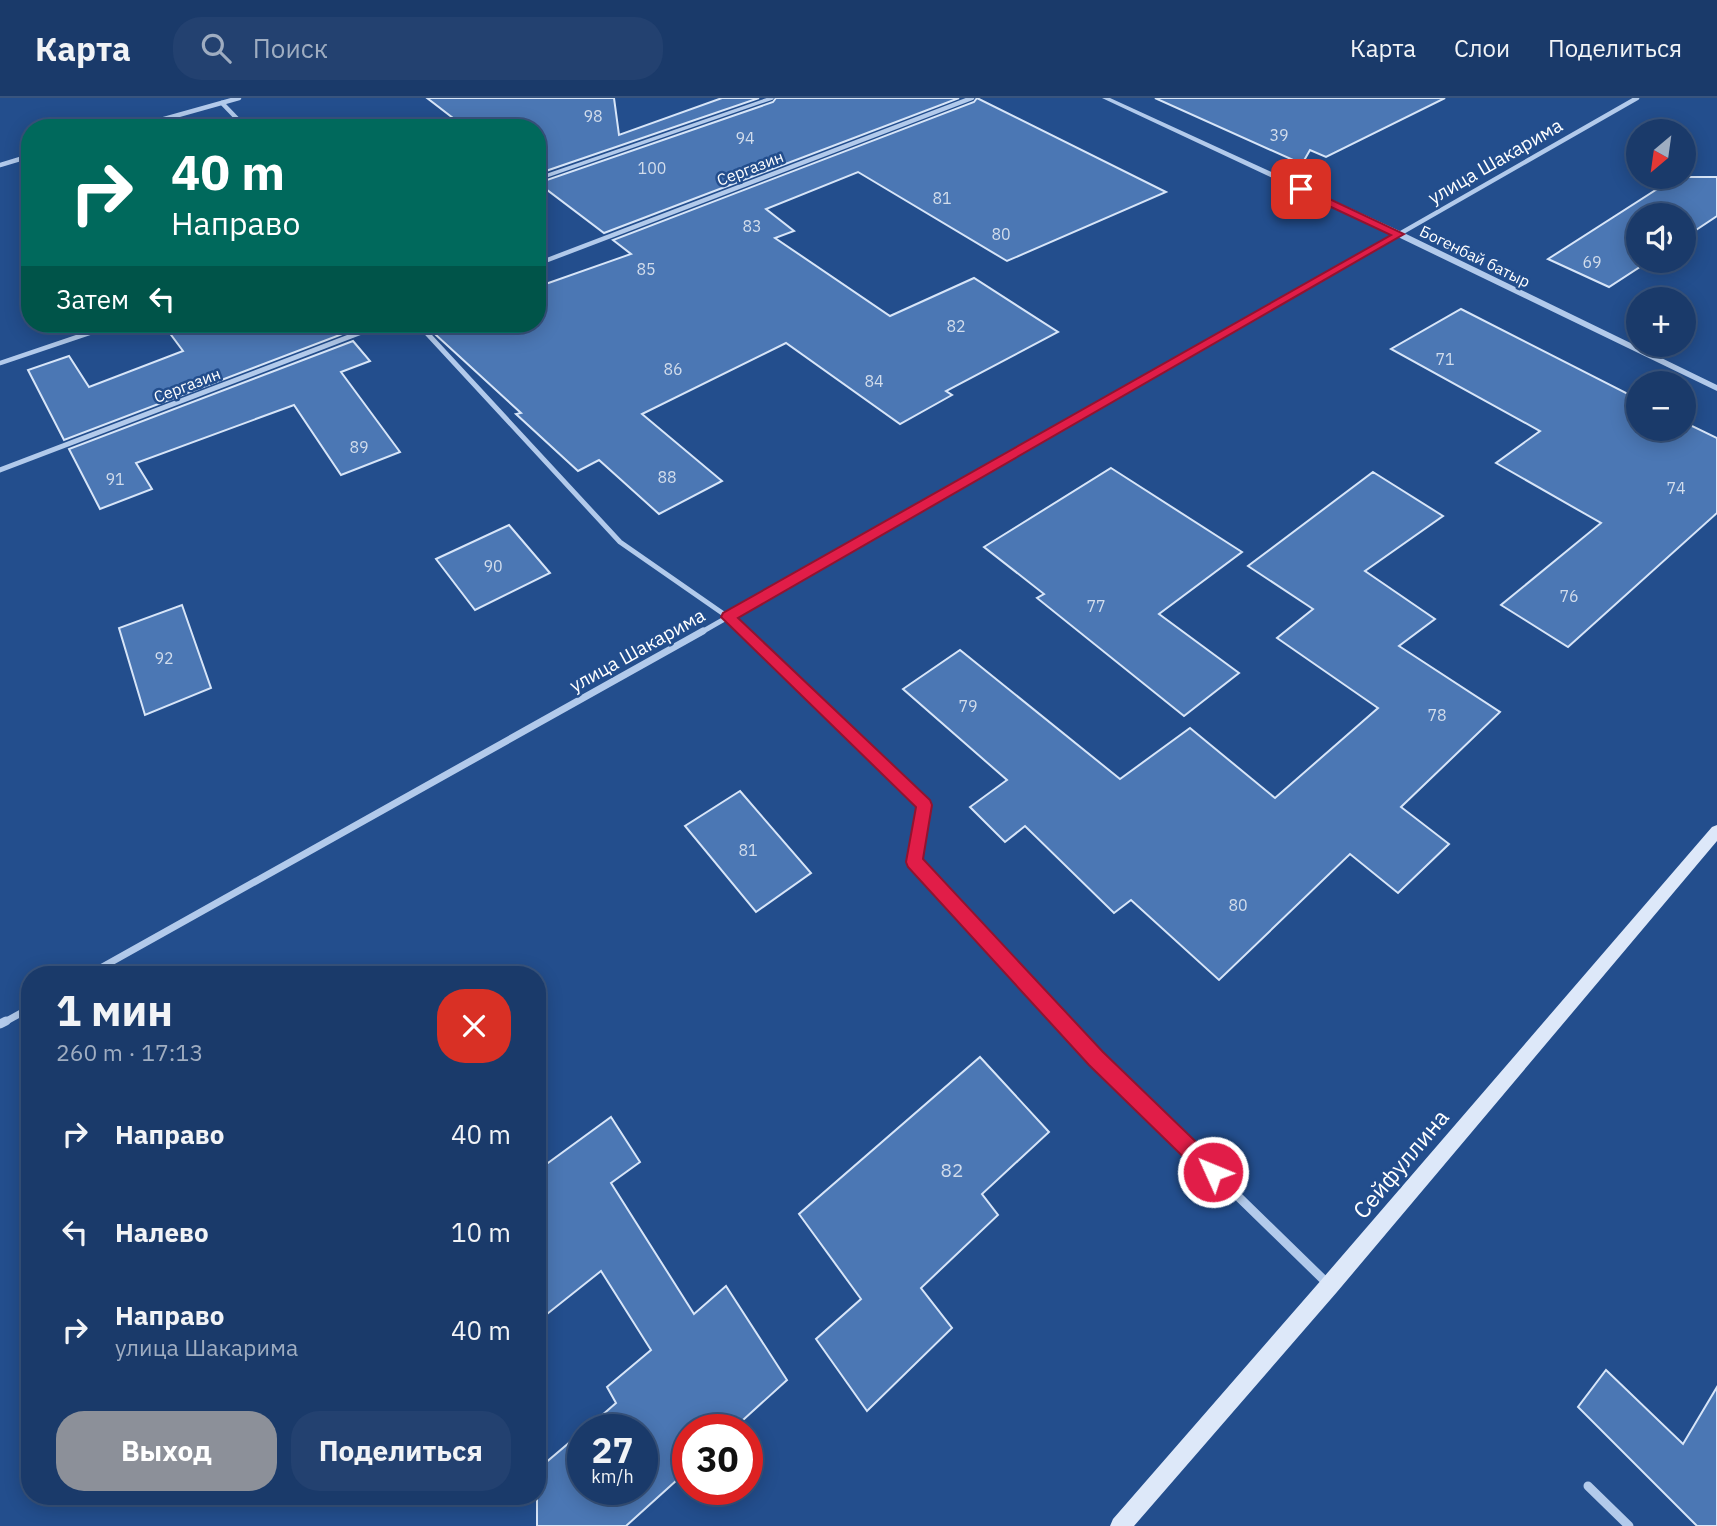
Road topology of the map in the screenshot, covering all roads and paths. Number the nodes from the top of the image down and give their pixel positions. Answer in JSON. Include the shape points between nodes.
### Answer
{"nodes":[{"id":1,"x":239,"y":98,"type":"edge"},
{"id":2,"x":772,"y":98,"type":"edge"},
{"id":3,"x":972,"y":98,"type":"edge"},
{"id":4,"x":1105,"y":98,"type":"edge"},
{"id":5,"x":1637,"y":98,"type":"edge"},
{"id":6,"x":222,"y":103,"type":"junction"},
{"id":7,"x":164,"y":119,"type":"edge"},
{"id":8,"x":237,"y":119,"type":"edge"},
{"id":9,"x":21,"y":159,"type":"edge"},
{"id":10,"x":0,"y":165,"type":"edge"},
{"id":11,"x":546,"y":176,"type":"edge"},
{"id":12,"x":1399,"y":234,"type":"junction"},
{"id":13,"x":546,"y":260,"type":"edge"},
{"id":14,"x":89,"y":333,"type":"edge"},
{"id":15,"x":359,"y":333,"type":"edge"},
{"id":16,"x":426,"y":333,"type":"edge"},
{"id":17,"x":0,"y":363,"type":"edge"},
{"id":18,"x":1717,"y":388,"type":"edge"},
{"id":19,"x":0,"y":470,"type":"edge"},
{"id":20,"x":728,"y":617,"type":"junction"},
{"id":21,"x":1717,"y":831,"type":"edge"},
{"id":22,"x":104,"y":966,"type":"edge"},
{"id":23,"x":21,"y":1012,"type":"edge"},
{"id":24,"x":0,"y":1024,"type":"edge"},
{"id":25,"x":1330,"y":1286,"type":"junction"},
{"id":26,"x":1588,"y":1486,"type":"dead end"},
{"id":27,"x":1120,"y":1526,"type":"edge"},
{"id":28,"x":1629,"y":1526,"type":"edge"}],
"edges":[{"from":1,"to":6,"type":"street"},
{"from":2,"to":11,"type":"lane"},
{"from":3,"to":13,"type":"street","name":"Сергазин"},
{"from":4,"to":12,"type":"street","name":"Богенбай батыр"},
{"from":5,"to":12,"type":"street","name":"улица Шакарима"},
{"from":6,"to":7,"type":"street"},
{"from":6,"to":8,"type":"street"},
{"from":9,"to":10,"type":"street"},
{"from":12,"to":18,"type":"street","name":"Богенбай батыр"},
{"from":12,"to":20,"type":"street","name":"улица Шакарима"},
{"from":14,"to":17,"type":"lane"},
{"from":15,"to":19,"type":"street","name":"Сергазин"},
{"from":16,"to":20,"type":"street","via":[[620,542]]},
{"from":20,"to":22,"type":"street","name":"улица Шакарима"},
{"from":20,"to":25,"type":"street","via":[[925,805],[914,862],[1096,1058]]},
{"from":21,"to":25,"type":"main road","name":"Сейфуллина"},
{"from":23,"to":24,"type":"street"},
{"from":25,"to":27,"type":"main road","name":"Сейфуллина"},
{"from":26,"to":28,"type":"street"}]}
